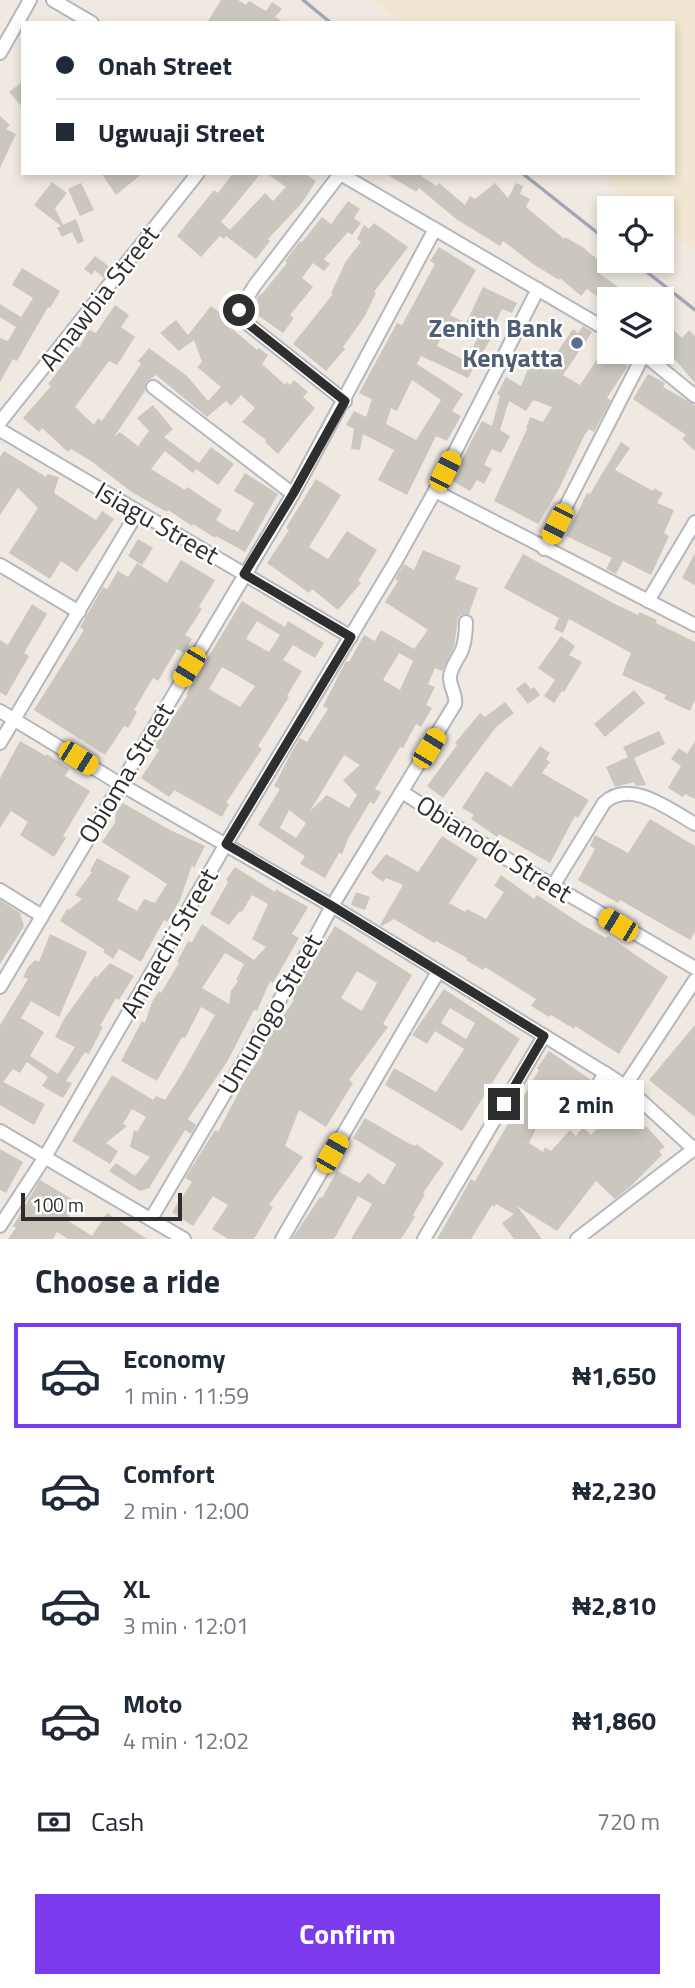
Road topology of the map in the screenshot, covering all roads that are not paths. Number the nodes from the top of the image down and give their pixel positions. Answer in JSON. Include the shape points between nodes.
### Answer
{"nodes":[{"id":1,"x":30,"y":0,"type":"edge"},
{"id":2,"x":53,"y":0,"type":"edge"},
{"id":3,"x":89,"y":21,"type":"edge"},
{"id":4,"x":0,"y":53,"type":"edge"},
{"id":5,"x":196,"y":175,"type":"edge"},
{"id":6,"x":338,"y":175,"type":"edge"},
{"id":7,"x":341,"y":175,"type":"edge"},
{"id":8,"x":435,"y":229,"type":"junction"},
{"id":9,"x":538,"y":289,"type":"junction"},
{"id":10,"x":597,"y":324,"type":"edge"},
{"id":11,"x":636,"y":364,"type":"edge"},
{"id":12,"x":656,"y":364,"type":"edge"},
{"id":13,"x":153,"y":387,"type":"dead end"},
{"id":14,"x":695,"y":396,"type":"edge"},
{"id":15,"x":345,"y":401,"type":"junction"},
{"id":16,"x":0,"y":422,"type":"edge"},
{"id":17,"x":0,"y":430,"type":"edge"},
{"id":18,"x":435,"y":491,"type":"junction"},
{"id":19,"x":293,"y":494,"type":"junction"},
{"id":20,"x":137,"y":513,"type":"junction"},
{"id":21,"x":695,"y":522,"type":"edge"},
{"id":22,"x":544,"y":549,"type":"junction"},
{"id":23,"x":0,"y":565,"type":"edge"},
{"id":24,"x":244,"y":574,"type":"junction"},
{"id":25,"x":648,"y":601,"type":"junction"},
{"id":26,"x":79,"y":612,"type":"junction"},
{"id":27,"x":466,"y":622,"type":"dead end"},
{"id":28,"x":695,"y":625,"type":"edge"},
{"id":29,"x":351,"y":637,"type":"junction"},
{"id":30,"x":0,"y":711,"type":"edge"},
{"id":31,"x":14,"y":720,"type":"junction"},
{"id":32,"x":0,"y":743,"type":"edge"},
{"id":33,"x":120,"y":784,"type":"junction"},
{"id":34,"x":402,"y":792,"type":"junction"},
{"id":35,"x":695,"y":824,"type":"edge"},
{"id":36,"x":226,"y":844,"type":"junction"},
{"id":37,"x":553,"y":886,"type":"junction"},
{"id":38,"x":0,"y":890,"type":"edge"},
{"id":39,"x":332,"y":906,"type":"junction"},
{"id":40,"x":42,"y":916,"type":"junction"},
{"id":41,"x":695,"y":968,"type":"edge"},
{"id":42,"x":438,"y":972,"type":"junction"},
{"id":43,"x":695,"y":980,"type":"edge"},
{"id":44,"x":0,"y":987,"type":"edge"},
{"id":45,"x":544,"y":1036,"type":"junction"},
{"id":46,"x":605,"y":1073,"type":"junction"},
{"id":47,"x":625,"y":1086,"type":"junction"},
{"id":48,"x":578,"y":1120,"type":"dead end"},
{"id":49,"x":0,"y":1131,"type":"edge"},
{"id":50,"x":694,"y":1149,"type":"edge"},
{"id":51,"x":45,"y":1157,"type":"junction"},
{"id":52,"x":150,"y":1219,"type":"junction"},
{"id":53,"x":0,"y":1226,"type":"edge"},
{"id":54,"x":184,"y":1239,"type":"edge"},
{"id":55,"x":282,"y":1239,"type":"edge"},
{"id":56,"x":424,"y":1239,"type":"edge"},
{"id":57,"x":578,"y":1239,"type":"edge"}],
"edges":[{"from":1,"to":4,"type":"street"},
{"from":2,"to":3,"type":"street"},
{"from":5,"to":16,"type":"street","name":"Amawbia Street"},
{"from":6,"to":15,"type":"street","via":[[239,310],[243,320]]},
{"from":7,"to":8,"type":"street"},
{"from":8,"to":9,"type":"street"},
{"from":8,"to":15,"type":"street","name":"Obioma Street"},
{"from":9,"to":10,"type":"street"},
{"from":9,"to":18,"type":"street","name":"Amaechi Street"},
{"from":11,"to":22,"type":"street"},
{"from":12,"to":14,"type":"street"},
{"from":13,"to":19,"type":"street"},
{"from":15,"to":19,"type":"street","name":"Obioma Street"},
{"from":17,"to":20,"type":"street","name":"Isiagu Street"},
{"from":18,"to":22,"type":"street"},
{"from":18,"to":29,"type":"street","name":"Amaechi Street"},
{"from":19,"to":24,"type":"street","name":"Obioma Street"},
{"from":20,"to":24,"type":"street","name":"Isiagu Street"},
{"from":20,"to":26,"type":"street"},
{"from":21,"to":25,"type":"street"},
{"from":22,"to":25,"type":"street"},
{"from":23,"to":26,"type":"street"},
{"from":24,"to":29,"type":"street","name":"Isiagu Street"},
{"from":24,"to":33,"type":"street","name":"Obioma Street"},
{"from":25,"to":28,"type":"street"},
{"from":26,"to":31,"type":"street"},
{"from":27,"to":34,"type":"street","name":"Umunogo Street","via":[[462,651],[450,673],[455,704]]},
{"from":29,"to":36,"type":"street","name":"Amaechi Street"},
{"from":30,"to":31,"type":"street"},
{"from":31,"to":32,"type":"street"},
{"from":31,"to":33,"type":"street"},
{"from":33,"to":36,"type":"street"},
{"from":33,"to":40,"type":"street","name":"Obioma Street"},
{"from":34,"to":37,"type":"street","name":"Obianodo Street"},
{"from":34,"to":39,"type":"street","name":"Umunogo Street"},
{"from":35,"to":37,"type":"street","via":[[643,797],[624,793],[610,797]]},
{"from":36,"to":39,"type":"street"},
{"from":36,"to":51,"type":"street","name":"Amaechi Street"},
{"from":37,"to":41,"type":"street","name":"Obianodo Street"},
{"from":38,"to":40,"type":"street"},
{"from":39,"to":42,"type":"street"},
{"from":39,"to":52,"type":"street","name":"Umunogo Street"},
{"from":40,"to":44,"type":"street","name":"Obioma Street"},
{"from":42,"to":45,"type":"street"},
{"from":42,"to":55,"type":"street"},
{"from":43,"to":47,"type":"street"},
{"from":45,"to":46,"type":"street"},
{"from":45,"to":56,"type":"street"},
{"from":46,"to":47,"type":"street"},
{"from":46,"to":48,"type":"street"},
{"from":47,"to":50,"type":"street"},
{"from":49,"to":51,"type":"street"},
{"from":50,"to":57,"type":"street"},
{"from":51,"to":52,"type":"street"},
{"from":51,"to":53,"type":"street","name":"Amaechi Street"},
{"from":52,"to":54,"type":"street"}]}
